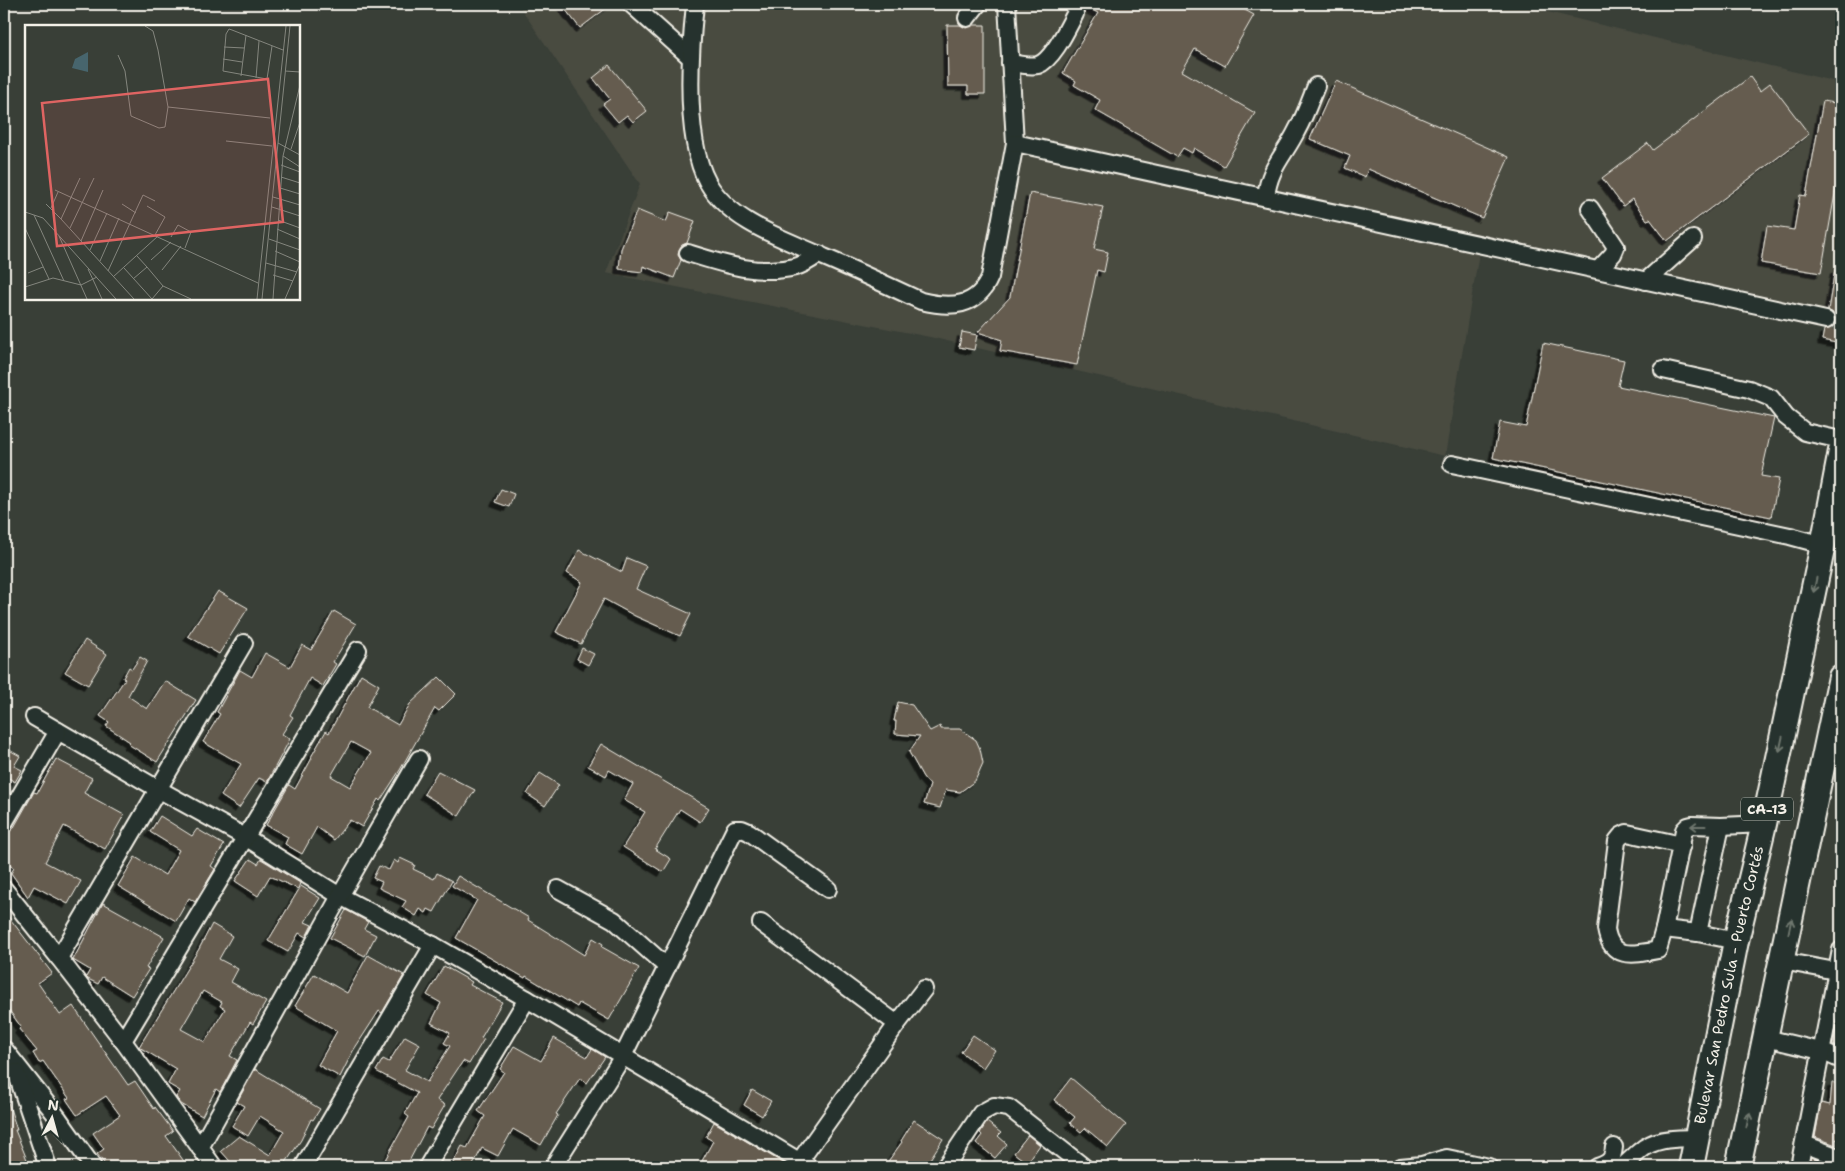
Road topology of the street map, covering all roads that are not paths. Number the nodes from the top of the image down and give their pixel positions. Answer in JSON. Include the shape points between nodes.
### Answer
{"nodes":[{"id":1,"x":631,"y":4,"type":"edge"},
{"id":2,"x":695,"y":4,"type":"edge"},
{"id":3,"x":978,"y":4,"type":"edge"},
{"id":4,"x":1007,"y":4,"type":"edge"},
{"id":5,"x":1075,"y":14,"type":"dead end"},
{"id":6,"x":967,"y":18,"type":"dead end"},
{"id":7,"x":690,"y":58,"type":"junction"},
{"id":8,"x":1010,"y":63,"type":"junction"},
{"id":9,"x":1316,"y":86,"type":"dead end"},
{"id":10,"x":1015,"y":143,"type":"junction"},
{"id":11,"x":1266,"y":197,"type":"junction"},
{"id":12,"x":1590,"y":208,"type":"dead end"},
{"id":13,"x":1693,"y":239,"type":"dead end"},
{"id":14,"x":688,"y":253,"type":"dead end"},
{"id":15,"x":819,"y":254,"type":"junction"},
{"id":16,"x":1598,"y":270,"type":"junction"},
{"id":17,"x":1646,"y":280,"type":"junction"},
{"id":18,"x":1826,"y":320,"type":"tunnel mouth"},
{"id":19,"x":1663,"y":370,"type":"dead end"},
{"id":20,"x":1841,"y":440,"type":"edge"},
{"id":21,"x":1841,"y":451,"type":"edge"},
{"id":22,"x":1452,"y":464,"type":"dead end"},
{"id":23,"x":1823,"y":545,"type":"junction"},
{"id":24,"x":244,"y":643,"type":"dead end"},
{"id":25,"x":358,"y":650,"type":"dead end"},
{"id":26,"x":1841,"y":677,"type":"edge"},
{"id":27,"x":34,"y":717,"type":"dead end"},
{"id":28,"x":58,"y":731,"type":"junction"},
{"id":29,"x":419,"y":759,"type":"dead end"},
{"id":30,"x":158,"y":789,"type":"junction"},
{"id":31,"x":4,"y":823,"type":"edge"},
{"id":32,"x":1764,"y":824,"type":"junction"},
{"id":33,"x":1721,"y":826,"type":"junction"},
{"id":34,"x":245,"y":837,"type":"junction"},
{"id":35,"x":1682,"y":845,"type":"junction"},
{"id":36,"x":4,"y":889,"type":"edge"},
{"id":37,"x":558,"y":889,"type":"dead end"},
{"id":38,"x":828,"y":889,"type":"dead end"},
{"id":39,"x":340,"y":896,"type":"junction"},
{"id":40,"x":761,"y":923,"type":"dead end"},
{"id":41,"x":1664,"y":929,"type":"junction"},
{"id":42,"x":1698,"y":933,"type":"junction"},
{"id":43,"x":1736,"y":942,"type":"junction"},
{"id":44,"x":433,"y":945,"type":"junction"},
{"id":45,"x":1841,"y":950,"type":"edge"},
{"id":46,"x":59,"y":958,"type":"junction"},
{"id":47,"x":1782,"y":961,"type":"junction"},
{"id":48,"x":667,"y":967,"type":"junction"},
{"id":49,"x":1840,"y":971,"type":"edge"},
{"id":50,"x":924,"y":989,"type":"dead end"},
{"id":51,"x":527,"y":999,"type":"junction"},
{"id":52,"x":897,"y":1024,"type":"junction"},
{"id":53,"x":1766,"y":1038,"type":"junction"},
{"id":54,"x":123,"y":1041,"type":"junction"},
{"id":55,"x":1821,"y":1052,"type":"junction"},
{"id":56,"x":8,"y":1055,"type":"edge"},
{"id":57,"x":623,"y":1056,"type":"junction"},
{"id":58,"x":1841,"y":1060,"type":"edge"},
{"id":59,"x":1697,"y":1138,"type":"junction"},
{"id":60,"x":1804,"y":1144,"type":"junction"},
{"id":61,"x":1614,"y":1147,"type":"dead end"},
{"id":62,"x":200,"y":1148,"type":"junction"},
{"id":63,"x":1841,"y":1158,"type":"edge"},
{"id":64,"x":804,"y":1164,"type":"edge"},
{"id":65,"x":48,"y":1167,"type":"edge"},
{"id":66,"x":93,"y":1167,"type":"edge"},
{"id":67,"x":214,"y":1167,"type":"edge"},
{"id":68,"x":303,"y":1167,"type":"edge"},
{"id":69,"x":427,"y":1167,"type":"edge"},
{"id":70,"x":553,"y":1167,"type":"edge"},
{"id":71,"x":945,"y":1167,"type":"edge"},
{"id":72,"x":1084,"y":1167,"type":"edge"},
{"id":73,"x":1400,"y":1167,"type":"edge"},
{"id":74,"x":1489,"y":1167,"type":"edge"},
{"id":75,"x":1597,"y":1167,"type":"edge"},
{"id":76,"x":1622,"y":1167,"type":"edge"},
{"id":77,"x":1691,"y":1167,"type":"edge"},
{"id":78,"x":1738,"y":1167,"type":"edge"},
{"id":79,"x":1799,"y":1167,"type":"edge"}],
"edges":[{"from":1,"to":7,"type":"street"},
{"from":2,"to":7,"type":"street"},
{"from":3,"to":6,"type":"street"},
{"from":4,"to":8,"type":"street"},
{"from":5,"to":8,"type":"street","via":[[1060,42],[1041,63]]},
{"from":7,"to":15,"type":"street","via":[[697,156],[708,184],[725,205],[751,223]]},
{"from":8,"to":10,"type":"street"},
{"from":9,"to":11,"type":"street","via":[[1297,131],[1269,177]]},
{"from":10,"to":11,"type":"street"},
{"from":10,"to":15,"type":"street","via":[[990,277],[985,289],[973,298],[957,305],[921,301]]},
{"from":11,"to":16,"type":"street"},
{"from":12,"to":16,"type":"street","via":[[1616,247]]},
{"from":13,"to":17,"type":"street"},
{"from":14,"to":15,"type":"street","via":[[766,272],[797,267]]},
{"from":16,"to":17,"type":"street"},
{"from":17,"to":18,"type":"street"},
{"from":19,"to":20,"type":"street","via":[[1749,389],[1771,398],[1786,417],[1805,432]]},
{"from":21,"to":23,"type":"highway","name":"Bulevar San Pedro Sula - Puerto Cortés","number":"CA-13"},
{"from":22,"to":23,"type":"street"},
{"from":23,"to":32,"type":"highway","name":"Bulevar San Pedro Sula - Puerto Cortés","number":"CA-13","one_way":true},
{"from":24,"to":30,"type":"street"},
{"from":25,"to":34,"type":"street"},
{"from":47,"to":26,"type":"highway","number":"CA-13","one_way":true},
{"from":27,"to":28,"type":"street"},
{"from":28,"to":30,"type":"street"},
{"from":28,"to":31,"type":"street"},
{"from":29,"to":39,"type":"street"},
{"from":30,"to":34,"type":"street"},
{"from":30,"to":46,"type":"street"},
{"from":32,"to":33,"type":"street"},
{"from":32,"to":43,"type":"highway","name":"Bulevar San Pedro Sula - Puerto Cortés","number":"CA-13"},
{"from":33,"to":35,"type":"street","one_way":true,"via":[[1688,826],[1684,830]]},
{"from":33,"to":42,"type":"street"},
{"from":34,"to":39,"type":"street"},
{"from":34,"to":54,"type":"street"},
{"from":35,"to":41,"type":"street"},
{"from":35,"to":41,"type":"street","via":[[1627,833],[1617,842],[1606,929],[1608,940],[1620,952],[1650,952],[1658,950]]},
{"from":36,"to":46,"type":"street"},
{"from":37,"to":48,"type":"street","via":[[614,920]]},
{"from":38,"to":48,"type":"street","via":[[749,832],[736,829]]},
{"from":39,"to":44,"type":"street"},
{"from":39,"to":62,"type":"street"},
{"from":40,"to":52,"type":"street"},
{"from":41,"to":42,"type":"street"},
{"from":42,"to":43,"type":"street"},
{"from":43,"to":59,"type":"highway","name":"Bulevar San Pedro Sula - Puerto Cortés","number":"CA-13"},
{"from":44,"to":51,"type":"street"},
{"from":44,"to":68,"type":"street"},
{"from":45,"to":49,"type":"street"},
{"from":46,"to":54,"type":"street"},
{"from":47,"to":49,"type":"street"},
{"from":47,"to":53,"type":"highway","number":"CA-13"},
{"from":48,"to":57,"type":"street"},
{"from":49,"to":55,"type":"street"},
{"from":50,"to":52,"type":"street"},
{"from":51,"to":57,"type":"street"},
{"from":51,"to":69,"type":"street"},
{"from":52,"to":64,"type":"street"},
{"from":53,"to":55,"type":"street"},
{"from":78,"to":53,"type":"highway","number":"CA-13","one_way":true},
{"from":54,"to":62,"type":"street"},
{"from":55,"to":58,"type":"street"},
{"from":55,"to":60,"type":"street"},
{"from":56,"to":65,"type":"street"},
{"from":56,"to":66,"type":"street"},
{"from":57,"to":64,"type":"street"},
{"from":57,"to":70,"type":"street"},
{"from":59,"to":76,"type":"street","via":[[1654,1142]]},
{"from":59,"to":77,"type":"highway","name":"Bulevar San Pedro Sula - Puerto Cortés","number":"CA-13"},
{"from":60,"to":63,"type":"street"},
{"from":60,"to":79,"type":"street"},
{"from":61,"to":75,"type":"street","via":[[1613,1158]]},
{"from":62,"to":67,"type":"street"},
{"from":71,"to":72,"type":"street","via":[[981,1113],[994,1106],[1009,1108]]},
{"from":73,"to":74,"type":"street","via":[[1447,1158]]}]}
